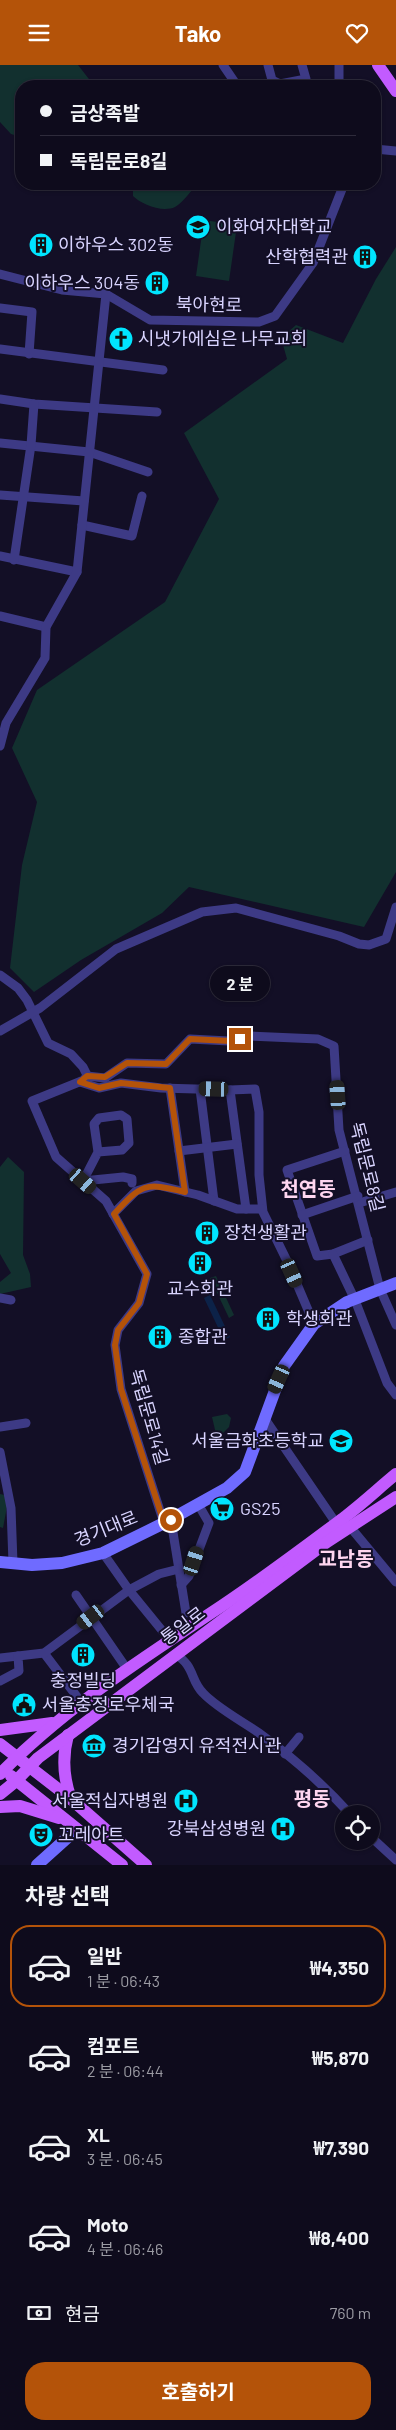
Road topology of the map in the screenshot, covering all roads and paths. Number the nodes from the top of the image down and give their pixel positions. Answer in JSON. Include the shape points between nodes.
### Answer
{"nodes":[{"id":1,"x":223,"y":65,"type":"edge"},
{"id":2,"x":268,"y":65,"type":"edge"},
{"id":3,"x":302,"y":65,"type":"edge"},
{"id":4,"x":339,"y":65,"type":"edge"},
{"id":5,"x":378,"y":65,"type":"edge"},
{"id":6,"x":233,"y":80,"type":"edge"},
{"id":7,"x":272,"y":80,"type":"edge"},
{"id":8,"x":301,"y":80,"type":"edge"},
{"id":9,"x":339,"y":80,"type":"edge"},
{"id":10,"x":396,"y":91,"type":"edge"},
{"id":11,"x":381,"y":150,"type":"edge"},
{"id":12,"x":396,"y":151,"type":"edge"},
{"id":13,"x":342,"y":190,"type":"edge"},
{"id":14,"x":0,"y":274,"type":"edge"},
{"id":15,"x":106,"y":294,"type":"junction"},
{"id":16,"x":0,"y":307,"type":"edge"},
{"id":17,"x":0,"y":349,"type":"edge"},
{"id":18,"x":29,"y":354,"type":"junction"},
{"id":19,"x":98,"y":363,"type":"junction"},
{"id":20,"x":163,"y":370,"type":"dead end"},
{"id":21,"x":0,"y":399,"type":"edge"},
{"id":22,"x":34,"y":404,"type":"junction"},
{"id":23,"x":93,"y":409,"type":"junction"},
{"id":24,"x":157,"y":412,"type":"dead end"},
{"id":25,"x":0,"y":443,"type":"edge"},
{"id":26,"x":30,"y":445,"type":"junction"},
{"id":27,"x":89,"y":452,"type":"junction"},
{"id":28,"x":148,"y":472,"type":"dead end"},
{"id":29,"x":0,"y":495,"type":"edge"},
{"id":30,"x":142,"y":496,"type":"dead end"},
{"id":31,"x":23,"y":497,"type":"junction"},
{"id":32,"x":84,"y":501,"type":"junction"},
{"id":33,"x":82,"y":525,"type":"junction"},
{"id":34,"x":0,"y":557,"type":"edge"},
{"id":35,"x":14,"y":560,"type":"junction"},
{"id":36,"x":77,"y":572,"type":"junction"},
{"id":37,"x":0,"y":616,"type":"edge"},
{"id":38,"x":46,"y":627,"type":"junction"},
{"id":39,"x":0,"y":746,"type":"edge"},
{"id":40,"x":396,"y":907,"type":"edge"},
{"id":41,"x":2,"y":979,"type":"edge"},
{"id":42,"x":33,"y":1011,"type":"junction"},
{"id":43,"x":0,"y":1031,"type":"edge"},
{"id":44,"x":85,"y":1078,"type":"junction"},
{"id":45,"x":170,"y":1088,"type":"junction"},
{"id":46,"x":200,"y":1089,"type":"junction"},
{"id":47,"x":230,"y":1090,"type":"junction"},
{"id":48,"x":237,"y":1144,"type":"junction"},
{"id":49,"x":207,"y":1148,"type":"junction"},
{"id":50,"x":98,"y":1151,"type":"junction"},
{"id":51,"x":179,"y":1151,"type":"junction"},
{"id":52,"x":345,"y":1151,"type":"junction"},
{"id":53,"x":83,"y":1181,"type":"junction"},
{"id":54,"x":132,"y":1183,"type":"dead end"},
{"id":55,"x":185,"y":1192,"type":"junction"},
{"id":56,"x":396,"y":1192,"type":"edge"},
{"id":57,"x":358,"y":1200,"type":"junction"},
{"id":58,"x":214,"y":1201,"type":"junction"},
{"id":59,"x":246,"y":1209,"type":"junction"},
{"id":60,"x":262,"y":1209,"type":"junction"},
{"id":61,"x":114,"y":1214,"type":"junction"},
{"id":62,"x":302,"y":1215,"type":"junction"},
{"id":63,"x":368,"y":1240,"type":"junction"},
{"id":64,"x":333,"y":1254,"type":"junction"},
{"id":65,"x":396,"y":1283,"type":"edge"},
{"id":66,"x":380,"y":1289,"type":"junction"},
{"id":67,"x":0,"y":1298,"type":"edge"},
{"id":68,"x":355,"y":1299,"type":"junction"},
{"id":69,"x":11,"y":1300,"type":"dead end"},
{"id":70,"x":314,"y":1324,"type":"junction"},
{"id":71,"x":396,"y":1325,"type":"edge"},
{"id":72,"x":394,"y":1388,"type":"edge"},
{"id":73,"x":265,"y":1419,"type":"junction"},
{"id":74,"x":26,"y":1423,"type":"dead end"},
{"id":75,"x":0,"y":1427,"type":"edge"},
{"id":76,"x":0,"y":1452,"type":"edge"},
{"id":77,"x":396,"y":1475,"type":"edge"},
{"id":78,"x":396,"y":1497,"type":"edge"},
{"id":79,"x":198,"y":1504,"type":"junction"},
{"id":80,"x":167,"y":1521,"type":"junction"},
{"id":81,"x":336,"y":1523,"type":"junction"},
{"id":82,"x":351,"y":1528,"type":"junction"},
{"id":83,"x":103,"y":1553,"type":"junction"},
{"id":84,"x":0,"y":1562,"type":"edge"},
{"id":85,"x":13,"y":1563,"type":"junction"},
{"id":86,"x":178,"y":1569,"type":"junction"},
{"id":87,"x":396,"y":1582,"type":"edge"},
{"id":88,"x":181,"y":1585,"type":"junction"},
{"id":89,"x":129,"y":1590,"type":"junction"},
{"id":90,"x":76,"y":1595,"type":"dead end"},
{"id":91,"x":186,"y":1613,"type":"dead end"},
{"id":92,"x":91,"y":1617,"type":"junction"},
{"id":93,"x":169,"y":1639,"type":"junction"},
{"id":94,"x":44,"y":1653,"type":"junction"},
{"id":95,"x":175,"y":1654,"type":"junction"},
{"id":96,"x":18,"y":1656,"type":"junction"},
{"id":97,"x":0,"y":1658,"type":"edge"},
{"id":98,"x":127,"y":1669,"type":"junction"},
{"id":99,"x":0,"y":1681,"type":"edge"},
{"id":100,"x":81,"y":1702,"type":"junction"},
{"id":101,"x":55,"y":1722,"type":"junction"},
{"id":102,"x":0,"y":1730,"type":"edge"},
{"id":103,"x":68,"y":1735,"type":"junction"},
{"id":104,"x":299,"y":1737,"type":"dead end"},
{"id":105,"x":0,"y":1744,"type":"edge"},
{"id":106,"x":284,"y":1754,"type":"junction"},
{"id":107,"x":18,"y":1757,"type":"junction"},
{"id":108,"x":30,"y":1767,"type":"junction"},
{"id":109,"x":1,"y":1770,"type":"edge"},
{"id":110,"x":16,"y":1781,"type":"junction"},
{"id":111,"x":0,"y":1794,"type":"edge"},
{"id":112,"x":71,"y":1799,"type":"junction"},
{"id":113,"x":342,"y":1805,"type":"edge"},
{"id":114,"x":0,"y":1807,"type":"edge"},
{"id":115,"x":66,"y":1820,"type":"junction"},
{"id":116,"x":77,"y":1829,"type":"junction"},
{"id":117,"x":380,"y":1845,"type":"edge"},
{"id":118,"x":396,"y":1860,"type":"edge"},
{"id":119,"x":36,"y":1865,"type":"edge"},
{"id":120,"x":122,"y":1865,"type":"edge"},
{"id":121,"x":146,"y":1865,"type":"edge"}],
"edges":[{"from":1,"to":6,"type":"street"},
{"from":2,"to":7,"type":"street"},
{"from":3,"to":8,"type":"street","via":[[306,79]]},
{"from":4,"to":9,"type":"street"},
{"from":5,"to":10,"type":"main road"},
{"from":11,"to":12,"type":"street"},
{"from":13,"to":15,"type":"street","name":"북아현로","via":[[313,263],[275,316],[259,322],[150,320]]},
{"from":14,"to":15,"type":"street","name":"북아현로","via":[[62,290]]},
{"from":15,"to":19,"type":"street"},
{"from":16,"to":18,"type":"street","via":[[32,312]]},
{"from":17,"to":18,"type":"street"},
{"from":18,"to":19,"type":"street"},
{"from":19,"to":20,"type":"street"},
{"from":19,"to":23,"type":"street"},
{"from":21,"to":22,"type":"street"},
{"from":22,"to":23,"type":"street"},
{"from":22,"to":26,"type":"street"},
{"from":23,"to":24,"type":"street"},
{"from":23,"to":27,"type":"street"},
{"from":25,"to":26,"type":"street"},
{"from":26,"to":27,"type":"street"},
{"from":26,"to":31,"type":"street"},
{"from":27,"to":28,"type":"street"},
{"from":27,"to":32,"type":"street"},
{"from":29,"to":31,"type":"street"},
{"from":30,"to":33,"type":"street","via":[[132,536]]},
{"from":31,"to":32,"type":"street"},
{"from":31,"to":35,"type":"street"},
{"from":32,"to":33,"type":"street"},
{"from":33,"to":36,"type":"street"},
{"from":34,"to":35,"type":"street"},
{"from":35,"to":36,"type":"street"},
{"from":36,"to":38,"type":"street"},
{"from":37,"to":38,"type":"street"},
{"from":38,"to":39,"type":"street","via":[[45,658],[6,723]]},
{"from":40,"to":42,"type":"street","via":[[386,939],[369,945],[236,908],[202,912],[116,949]]},
{"from":41,"to":42,"type":"street","via":[[18,988]]},
{"from":42,"to":43,"type":"street"},
{"from":42,"to":44,"type":"street","via":[[48,1043],[71,1054],[83,1067]]},
{"from":44,"to":45,"type":"street","via":[[99,1088],[121,1083]]},
{"from":44,"to":52,"type":"street","name":"독립문로8길","via":[[105,1077],[127,1063],[166,1064],[190,1039],[230,1041],[250,1036],[318,1039],[334,1046],[339,1130]]},
{"from":44,"to":53,"type":"street","name":"독립문로14길","via":[[32,1101],[56,1157]]},
{"from":45,"to":46,"type":"street"},
{"from":45,"to":51,"type":"street"},
{"from":46,"to":47,"type":"street"},
{"from":46,"to":49,"type":"street"},
{"from":47,"to":48,"type":"street"},
{"from":47,"to":60,"type":"street","via":[[255,1089],[259,1112]]},
{"from":48,"to":49,"type":"street"},
{"from":48,"to":59,"type":"street"},
{"from":49,"to":51,"type":"street"},
{"from":49,"to":58,"type":"street"},
{"from":50,"to":50,"type":"street","via":[[122,1150],[129,1143],[127,1119],[122,1115],[99,1117],[94,1124]]},
{"from":50,"to":53,"type":"street"},
{"from":51,"to":55,"type":"street"},
{"from":52,"to":57,"type":"street","name":"독립문로8길"},
{"from":52,"to":62,"type":"street","via":[[287,1170]]},
{"from":53,"to":54,"type":"street","via":[[124,1177],[132,1179]]},
{"from":53,"to":61,"type":"street","name":"독립문로14길","via":[[106,1201]]},
{"from":55,"to":58,"type":"street"},
{"from":55,"to":61,"type":"street","via":[[158,1185],[136,1191]]},
{"from":56,"to":57,"type":"street"},
{"from":57,"to":62,"type":"street"},
{"from":57,"to":63,"type":"street","name":"독립문로8길"},
{"from":58,"to":59,"type":"street"},
{"from":59,"to":60,"type":"street"},
{"from":60,"to":70,"type":"street"},
{"from":61,"to":80,"type":"street","name":"독립문로14길","via":[[147,1274],[139,1303],[118,1330],[115,1345],[121,1389]]},
{"from":62,"to":64,"type":"street","via":[[317,1256]]},
{"from":63,"to":64,"type":"street"},
{"from":63,"to":66,"type":"street","name":"독립문로8길"},
{"from":64,"to":68,"type":"street"},
{"from":65,"to":66,"type":"main road"},
{"from":66,"to":68,"type":"main road"},
{"from":66,"to":71,"type":"street","name":"독립문로8길"},
{"from":67,"to":69,"type":"street"},
{"from":68,"to":70,"type":"main road"},
{"from":68,"to":72,"type":"street"},
{"from":70,"to":73,"type":"main road","name":"경기대로","via":[[284,1366]]},
{"from":73,"to":79,"type":"main road","name":"경기대로","via":[[245,1471],[227,1488]]},
{"from":73,"to":81,"type":"street"},
{"from":74,"to":75,"type":"street"},
{"from":76,"to":85,"type":"street","via":[[9,1494]]},
{"from":77,"to":81,"type":"main road","name":"통일로"},
{"from":78,"to":82,"type":"main road","name":"통일로"},
{"from":79,"to":80,"type":"main road","name":"경기대로"},
{"from":79,"to":88,"type":"street","via":[[209,1523],[189,1576]]},
{"from":80,"to":83,"type":"main road","name":"경기대로"},
{"from":80,"to":86,"type":"street","name":"독립문로14길"},
{"from":81,"to":93,"type":"main road","name":"통일로","via":[[211,1613]]},
{"from":82,"to":87,"type":"street"},
{"from":82,"to":95,"type":"main road","name":"통일로","via":[[327,1541]]},
{"from":83,"to":85,"type":"main road","name":"경기대로","via":[[62,1563]]},
{"from":83,"to":89,"type":"street"},
{"from":84,"to":85,"type":"main road","name":"경기대로"},
{"from":86,"to":88,"type":"street","name":"독립문로14길"},
{"from":86,"to":89,"type":"street","via":[[159,1574]]},
{"from":88,"to":91,"type":"street","name":"독립문로14길"},
{"from":89,"to":92,"type":"street"},
{"from":89,"to":93,"type":"street"},
{"from":90,"to":92,"type":"street"},
{"from":92,"to":94,"type":"street"},
{"from":92,"to":98,"type":"street"},
{"from":93,"to":98,"type":"main road","name":"통일로"},
{"from":94,"to":96,"type":"street"},
{"from":94,"to":100,"type":"street"},
{"from":95,"to":103,"type":"main road","name":"통일로"},
{"from":95,"to":106,"type":"street","via":[[186,1661],[202,1693]]},
{"from":96,"to":97,"type":"street"},
{"from":96,"to":99,"type":"street","via":[[19,1671]]},
{"from":98,"to":100,"type":"main road","name":"통일로"},
{"from":100,"to":101,"type":"main road","name":"통일로"},
{"from":101,"to":102,"type":"main road","via":[[38,1727]]},
{"from":101,"to":107,"type":"main road","name":"통일로"},
{"from":103,"to":108,"type":"main road","name":"통일로"},
{"from":103,"to":112,"type":"main road","via":[[63,1753],[64,1775]]},
{"from":104,"to":106,"type":"street"},
{"from":105,"to":107,"type":"main road"},
{"from":106,"to":113,"type":"street","via":[[326,1787]]},
{"from":107,"to":108,"type":"main road"},
{"from":107,"to":109,"type":"main road","name":"통일로"},
{"from":108,"to":110,"type":"main road","name":"통일로"},
{"from":108,"to":112,"type":"main road"},
{"from":109,"to":110,"type":"main road"},
{"from":110,"to":111,"type":"main road","name":"통일로"},
{"from":110,"to":115,"type":"main road"},
{"from":112,"to":121,"type":"main road"},
{"from":114,"to":115,"type":"main road","via":[[20,1806]]},
{"from":115,"to":116,"type":"main road"},
{"from":116,"to":119,"type":"main road"},
{"from":116,"to":120,"type":"main road"},
{"from":117,"to":118,"type":"street"}]}
